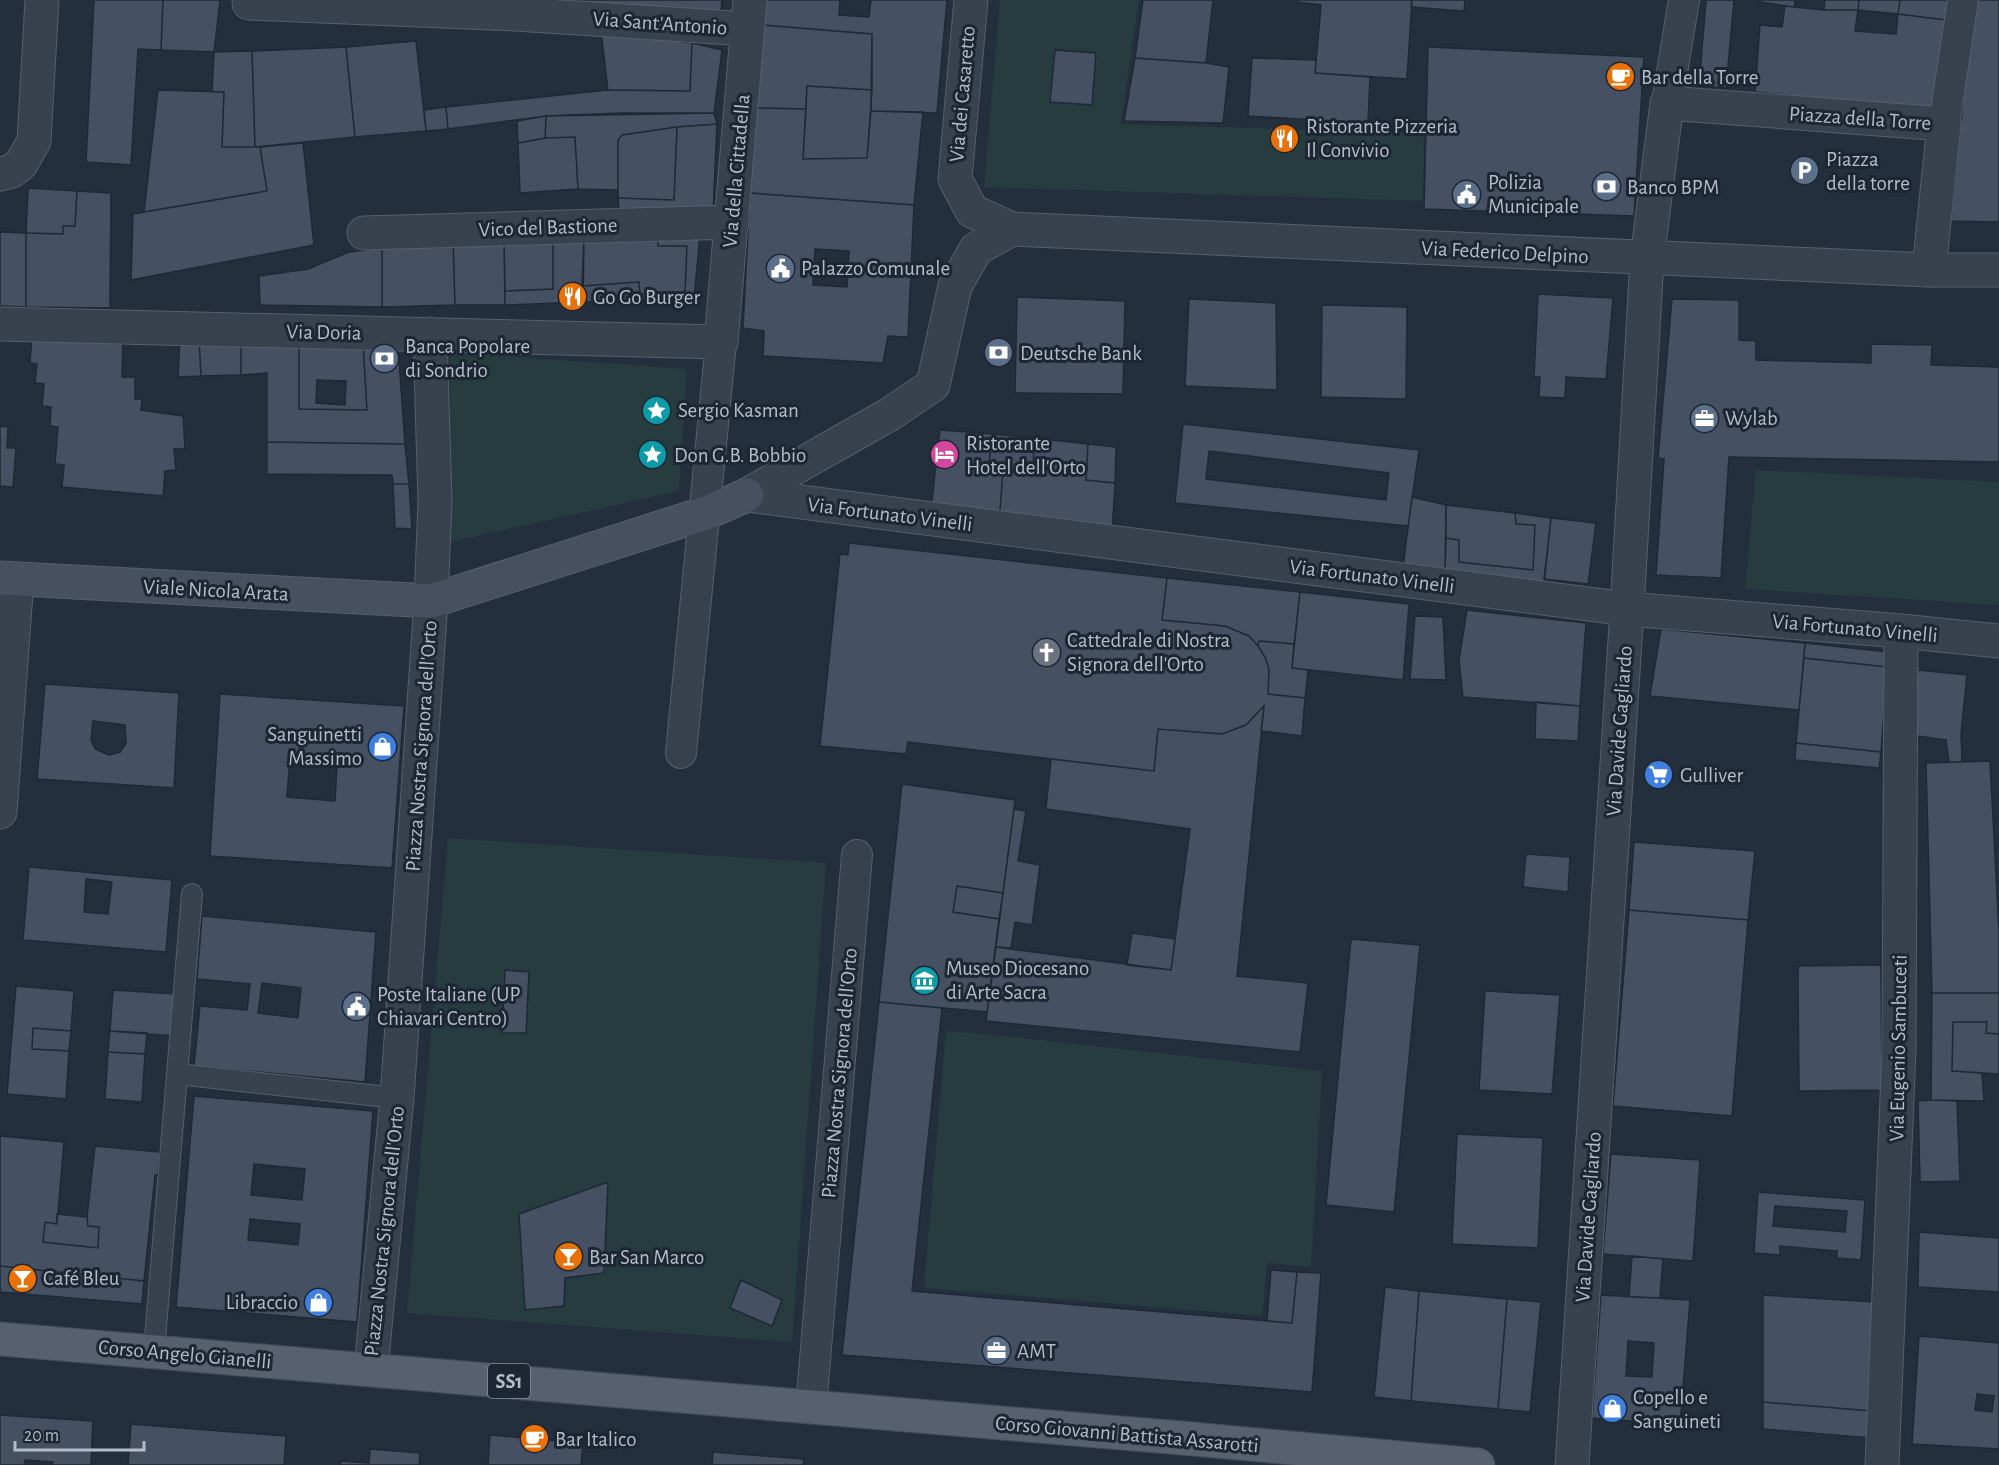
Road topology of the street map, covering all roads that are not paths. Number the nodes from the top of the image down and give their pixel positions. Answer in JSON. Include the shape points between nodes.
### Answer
{"nodes":[{"id":1,"x":42,"y":0,"type":"edge"},
{"id":2,"x":971,"y":0,"type":"edge"},
{"id":3,"x":1684,"y":0,"type":"edge"},
{"id":4,"x":1963,"y":0,"type":"edge"},
{"id":5,"x":250,"y":2,"type":"edge"},
{"id":6,"x":749,"y":15,"type":"edge"},
{"id":7,"x":1667,"y":104,"type":"junction"},
{"id":8,"x":1944,"y":124,"type":"junction"},
{"id":9,"x":0,"y":174,"type":"edge"},
{"id":10,"x":732,"y":222,"type":"junction"},
{"id":11,"x":1012,"y":230,"type":"junction"},
{"id":12,"x":364,"y":233,"type":"dead end"},
{"id":13,"x":1647,"y":259,"type":"junction"},
{"id":14,"x":1929,"y":270,"type":"junction"},
{"id":15,"x":1999,"y":270,"type":"edge"},
{"id":16,"x":0,"y":324,"type":"edge"},
{"id":17,"x":430,"y":334,"type":"junction"},
{"id":18,"x":721,"y":342,"type":"junction"},
{"id":19,"x":747,"y":495,"type":"junction"},
{"id":20,"x":706,"y":513,"type":"junction"},
{"id":21,"x":9,"y":579,"type":"edge"},
{"id":22,"x":431,"y":601,"type":"junction"},
{"id":23,"x":1627,"y":609,"type":"junction"},
{"id":24,"x":1901,"y":631,"type":"junction"},
{"id":25,"x":1999,"y":641,"type":"edge"},
{"id":26,"x":681,"y":753,"type":"dead end"},
{"id":27,"x":0,"y":812,"type":"edge"},
{"id":28,"x":857,"y":855,"type":"dead end"},
{"id":29,"x":192,"y":894,"type":"dead end"},
{"id":30,"x":177,"y":1074,"type":"junction"},
{"id":31,"x":397,"y":1098,"type":"junction"},
{"id":32,"x":0,"y":1339,"type":"edge"},
{"id":33,"x":154,"y":1351,"type":"junction"},
{"id":34,"x":370,"y":1370,"type":"junction"},
{"id":35,"x":811,"y":1408,"type":"junction"},
{"id":36,"x":1478,"y":1465,"type":"edge"},
{"id":37,"x":1572,"y":1465,"type":"edge"},
{"id":38,"x":1882,"y":1465,"type":"edge"}],
"edges":[{"from":1,"to":9,"type":"street","via":[[34,141],[21,164]]},
{"from":2,"to":11,"type":"street","name":"Via dei Casaretto","via":[[955,179],[972,211]]},
{"from":3,"to":7,"type":"street","name":"Via Davide Gagliardo"},
{"from":4,"to":8,"type":"street"},
{"from":5,"to":6,"type":"street","name":"Via Sant'Antonio","via":[[516,14]]},
{"from":6,"to":10,"type":"street","name":"Via della Cittadella"},
{"from":7,"to":8,"type":"street","name":"Piazza della Torre"},
{"from":7,"to":13,"type":"street","name":"Via Davide Gagliardo"},
{"from":8,"to":14,"type":"street","name":"Piazza della Torre"},
{"from":10,"to":12,"type":"street","name":"Vico del Bastione"},
{"from":10,"to":18,"type":"street","name":"Via della Cittadella"},
{"from":11,"to":13,"type":"street","name":"Via Federico Delpino"},
{"from":11,"to":19,"type":"street","name":"Piazza Nostra Signora dell'Orto","via":[[976,249],[955,286],[933,385],[890,414]]},
{"from":13,"to":14,"type":"street","name":"Via Federico Delpino"},
{"from":13,"to":23,"type":"street","name":"Via Davide Gagliardo"},
{"from":14,"to":15,"type":"street","name":"Via Federico Delpino"},
{"from":16,"to":17,"type":"street","name":"Via Doria"},
{"from":17,"to":18,"type":"street","name":"Via Doria"},
{"from":17,"to":22,"type":"street","name":"Piazza Nostra Signora dell'Orto","via":[[435,502]]},
{"from":18,"to":20,"type":"street"},
{"from":19,"to":20,"type":"main road","name":"Piazza Nostra Signora dell'Orto"},
{"from":19,"to":23,"type":"street","name":"Via Fortunato Vinelli"},
{"from":20,"to":22,"type":"main road","name":"Piazza Nostra Signora dell'Orto"},
{"from":20,"to":26,"type":"street"},
{"from":21,"to":22,"type":"main road","name":"Viale Nicola Arata"},
{"from":21,"to":27,"type":"street"},
{"from":22,"to":31,"type":"street","name":"Piazza Nostra Signora dell'Orto"},
{"from":23,"to":24,"type":"street","name":"Via Fortunato Vinelli"},
{"from":23,"to":37,"type":"street","name":"Via Davide Gagliardo"},
{"from":24,"to":25,"type":"street","name":"Via Fortunato Vinelli"},
{"from":24,"to":38,"type":"street","name":"Via Eugenio Sambuceti","via":[[1899,1049]]},
{"from":28,"to":35,"type":"street","name":"Piazza Nostra Signora dell'Orto"},
{"from":29,"to":30,"type":"lane"},
{"from":30,"to":31,"type":"lane"},
{"from":30,"to":33,"type":"lane"},
{"from":31,"to":34,"type":"street","name":"Piazza Nostra Signora dell'Orto"},
{"from":32,"to":33,"type":"main road","name":"Corso Angelo Gianelli","number":"SS1"},
{"from":33,"to":34,"type":"main road","name":"Corso Angelo Gianelli","number":"SS1"},
{"from":34,"to":35,"type":"main road","name":"Piazza Nostra Signora dell'Orto","number":"SS1"},
{"from":35,"to":36,"type":"main road","name":"Corso Giovanni Battista Assarotti"}]}
